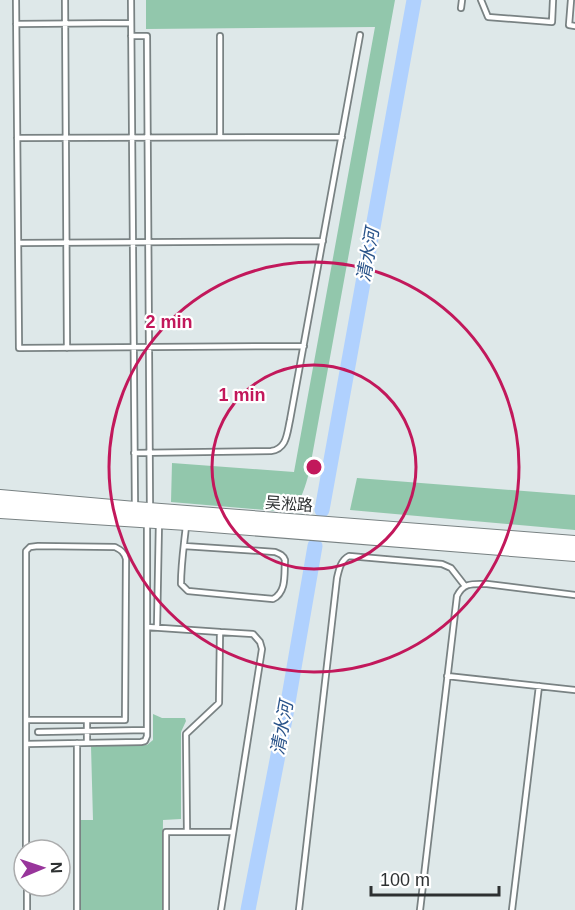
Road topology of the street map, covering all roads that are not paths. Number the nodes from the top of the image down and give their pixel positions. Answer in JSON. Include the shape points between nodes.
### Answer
{"nodes":[{"id":1,"x":16,"y":0,"type":"edge"},
{"id":2,"x":65,"y":0,"type":"edge"},
{"id":3,"x":131,"y":0,"type":"edge"},
{"id":4,"x":462,"y":0,"type":"edge"},
{"id":5,"x":481,"y":0,"type":"edge"},
{"id":6,"x":553,"y":0,"type":"edge"},
{"id":7,"x":571,"y":0,"type":"edge"},
{"id":8,"x":461,"y":8,"type":"dead end"},
{"id":9,"x":131,"y":23,"type":"junction"},
{"id":10,"x":16,"y":24,"type":"junction"},
{"id":11,"x":65,"y":24,"type":"junction"},
{"id":12,"x":575,"y":26,"type":"edge"},
{"id":13,"x":360,"y":35,"type":"dead end"},
{"id":14,"x":131,"y":36,"type":"junction"},
{"id":15,"x":220,"y":36,"type":"dead end"},
{"id":16,"x":220,"y":137,"type":"junction"},
{"id":17,"x":342,"y":137,"type":"junction"},
{"id":18,"x":17,"y":138,"type":"junction"},
{"id":19,"x":66,"y":138,"type":"junction"},
{"id":20,"x":132,"y":138,"type":"junction"},
{"id":21,"x":147,"y":138,"type":"junction"},
{"id":22,"x":323,"y":241,"type":"junction"},
{"id":23,"x":133,"y":242,"type":"junction"},
{"id":24,"x":148,"y":242,"type":"junction"},
{"id":25,"x":18,"y":243,"type":"junction"},
{"id":26,"x":67,"y":243,"type":"junction"},
{"id":27,"x":303,"y":346,"type":"junction"},
{"id":28,"x":149,"y":347,"type":"junction"},
{"id":29,"x":67,"y":348,"type":"junction"},
{"id":30,"x":134,"y":348,"type":"junction"},
{"id":31,"x":150,"y":452,"type":"junction"},
{"id":32,"x":134,"y":453,"type":"junction"},
{"id":33,"x":0,"y":498,"type":"edge"},
{"id":34,"x":0,"y":511,"type":"edge"},
{"id":35,"x":148,"y":515,"type":"junction"},
{"id":36,"x":187,"y":523,"type":"junction"},
{"id":37,"x":575,"y":543,"type":"edge"},
{"id":38,"x":184,"y":546,"type":"junction"},
{"id":39,"x":575,"y":554,"type":"edge"},
{"id":40,"x":465,"y":586,"type":"junction"},
{"id":41,"x":575,"y":595,"type":"edge"},
{"id":42,"x":147,"y":627,"type":"junction"},
{"id":43,"x":157,"y":627,"type":"junction"},
{"id":44,"x":220,"y":632,"type":"junction"},
{"id":45,"x":447,"y":676,"type":"junction"},
{"id":46,"x":539,"y":686,"type":"junction"},
{"id":47,"x":575,"y":690,"type":"edge"},
{"id":48,"x":26,"y":720,"type":"junction"},
{"id":49,"x":87,"y":720,"type":"junction"},
{"id":50,"x":147,"y":730,"type":"junction"},
{"id":51,"x":87,"y":731,"type":"junction"},
{"id":52,"x":38,"y":732,"type":"dead end"},
{"id":53,"x":77,"y":743,"type":"junction"},
{"id":54,"x":87,"y":743,"type":"junction"},
{"id":55,"x":26,"y":744,"type":"junction"},
{"id":56,"x":187,"y":832,"type":"junction"},
{"id":57,"x":233,"y":832,"type":"junction"},
{"id":58,"x":27,"y":838,"type":"edge"},
{"id":59,"x":77,"y":910,"type":"edge"},
{"id":60,"x":166,"y":910,"type":"edge"},
{"id":61,"x":221,"y":910,"type":"edge"},
{"id":62,"x":299,"y":910,"type":"edge"},
{"id":63,"x":420,"y":910,"type":"edge"},
{"id":64,"x":512,"y":910,"type":"edge"}],
"edges":[{"from":1,"to":10,"type":"lane"},
{"from":2,"to":11,"type":"lane"},
{"from":3,"to":9,"type":"lane"},
{"from":4,"to":8,"type":"lane"},
{"from":5,"to":6,"type":"lane","via":[[488,17],[552,22]]},
{"from":7,"to":12,"type":"lane","via":[[569,25]]},
{"from":9,"to":11,"type":"lane"},
{"from":9,"to":14,"type":"lane"},
{"from":10,"to":11,"type":"lane"},
{"from":10,"to":18,"type":"lane"},
{"from":11,"to":19,"type":"lane"},
{"from":13,"to":17,"type":"lane"},
{"from":14,"to":20,"type":"lane"},
{"from":14,"to":21,"type":"lane","via":[[147,36]]},
{"from":15,"to":16,"type":"lane"},
{"from":16,"to":17,"type":"lane"},
{"from":16,"to":21,"type":"lane"},
{"from":17,"to":22,"type":"lane"},
{"from":18,"to":19,"type":"lane"},
{"from":18,"to":25,"type":"lane"},
{"from":19,"to":20,"type":"lane"},
{"from":19,"to":26,"type":"lane"},
{"from":20,"to":21,"type":"lane"},
{"from":20,"to":23,"type":"lane"},
{"from":21,"to":24,"type":"lane"},
{"from":22,"to":24,"type":"lane"},
{"from":22,"to":27,"type":"lane"},
{"from":23,"to":24,"type":"lane"},
{"from":23,"to":26,"type":"lane"},
{"from":23,"to":30,"type":"lane"},
{"from":24,"to":28,"type":"lane"},
{"from":25,"to":26,"type":"lane"},
{"from":25,"to":29,"type":"lane","via":[[19,348]]},
{"from":26,"to":29,"type":"lane"},
{"from":27,"to":28,"type":"lane"},
{"from":27,"to":31,"type":"lane","via":[[285,441],[278,450]]},
{"from":28,"to":30,"type":"lane"},
{"from":28,"to":31,"type":"lane"},
{"from":29,"to":30,"type":"lane"},
{"from":30,"to":32,"type":"lane"},
{"from":31,"to":32,"type":"lane"},
{"from":31,"to":35,"type":"lane"},
{"from":32,"to":35,"type":"lane"},
{"from":33,"to":35,"type":"main road","name":"吴淞路"},
{"from":34,"to":35,"type":"main road","name":"吴淞路"},
{"from":35,"to":36,"type":"main road","name":"吴淞路"},
{"from":35,"to":37,"type":"main road","name":"吴淞路"},
{"from":35,"to":42,"type":"lane"},
{"from":35,"to":43,"type":"lane"},
{"from":36,"to":38,"type":"lane"},
{"from":36,"to":39,"type":"main road","name":"吴淞路"},
{"from":38,"to":38,"type":"lane","via":[[181,584],[188,591],[273,599],[283,588],[285,560],[280,554]]},
{"from":40,"to":41,"type":"lane","via":[[487,584]]},
{"from":40,"to":45,"type":"lane","via":[[457,596]]},
{"from":40,"to":62,"type":"lane","via":[[456,573],[442,564],[349,556],[340,565]]},
{"from":42,"to":43,"type":"lane"},
{"from":42,"to":50,"type":"lane"},
{"from":43,"to":44,"type":"lane"},
{"from":44,"to":56,"type":"lane","via":[[219,703],[186,734]]},
{"from":44,"to":57,"type":"lane","via":[[254,634],[262,649]]},
{"from":45,"to":46,"type":"lane"},
{"from":45,"to":63,"type":"lane"},
{"from":46,"to":47,"type":"lane"},
{"from":46,"to":64,"type":"lane"},
{"from":48,"to":49,"type":"lane"},
{"from":48,"to":49,"type":"lane","via":[[26,551],[38,546],[115,547],[121,549],[126,559],[125,720]]},
{"from":48,"to":55,"type":"lane"},
{"from":49,"to":51,"type":"lane"},
{"from":50,"to":51,"type":"lane"},
{"from":50,"to":54,"type":"lane","via":[[145,741],[141,742]]},
{"from":51,"to":52,"type":"lane"},
{"from":51,"to":54,"type":"lane"},
{"from":53,"to":54,"type":"lane"},
{"from":53,"to":55,"type":"lane"},
{"from":53,"to":59,"type":"lane"},
{"from":55,"to":58,"type":"lane"},
{"from":56,"to":57,"type":"lane"},
{"from":56,"to":60,"type":"lane","via":[[166,832]]},
{"from":57,"to":61,"type":"lane"}]}
